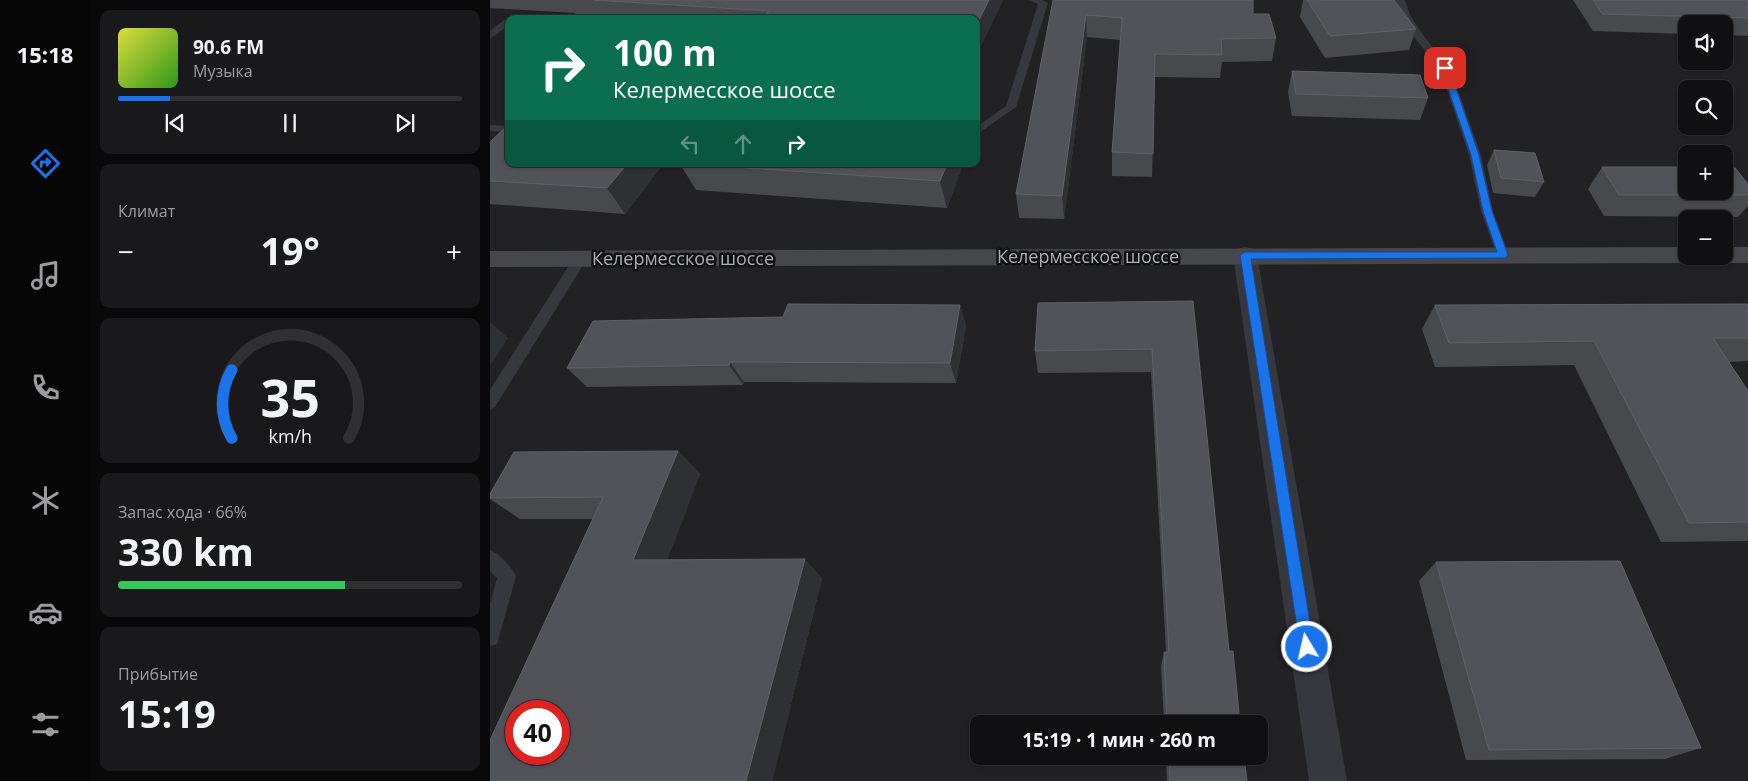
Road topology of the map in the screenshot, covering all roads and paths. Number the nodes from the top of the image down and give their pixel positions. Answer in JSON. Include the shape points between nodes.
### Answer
{"nodes":[{"id":1,"x":1033,"y":0,"type":"edge"},
{"id":2,"x":1400,"y":0,"type":"edge"},
{"id":3,"x":505,"y":24,"type":"edge"},
{"id":4,"x":490,"y":36,"type":"edge"},
{"id":5,"x":490,"y":128,"type":"edge"},
{"id":6,"x":505,"y":129,"type":"edge"},
{"id":7,"x":980,"y":129,"type":"edge"},
{"id":8,"x":1245,"y":255,"type":"junction"},
{"id":9,"x":1503,"y":255,"type":"junction"},
{"id":10,"x":1678,"y":255,"type":"edge"},
{"id":11,"x":1733,"y":255,"type":"edge"},
{"id":12,"x":1748,"y":255,"type":"edge"},
{"id":13,"x":490,"y":259,"type":"edge"},
{"id":14,"x":580,"y":259,"type":"junction"},
{"id":15,"x":490,"y":404,"type":"edge"},
{"id":16,"x":490,"y":558,"type":"edge"},
{"id":17,"x":490,"y":637,"type":"edge"},
{"id":18,"x":1328,"y":781,"type":"edge"}],
"edges":[{"from":1,"to":7,"type":"lane","via":[[1043,2],[1011,107]]},
{"from":2,"to":9,"type":"lane","via":[[1419,37],[1445,68],[1475,155],[1487,211]]},
{"from":3,"to":4,"type":"lane"},
{"from":5,"to":6,"type":"lane"},
{"from":8,"to":9,"type":"main road","name":"Келермесское шоссе"},
{"from":8,"to":14,"type":"main road","name":"Келермесское шоссе"},
{"from":8,"to":18,"type":"street"},
{"from":9,"to":10,"type":"main road","name":"Келермесское шоссе"},
{"from":11,"to":12,"type":"main road"},
{"from":13,"to":14,"type":"main road","name":"Келермесское шоссе"},
{"from":14,"to":15,"type":"lane"},
{"from":16,"to":17,"type":"lane","via":[[507,576]]}]}
